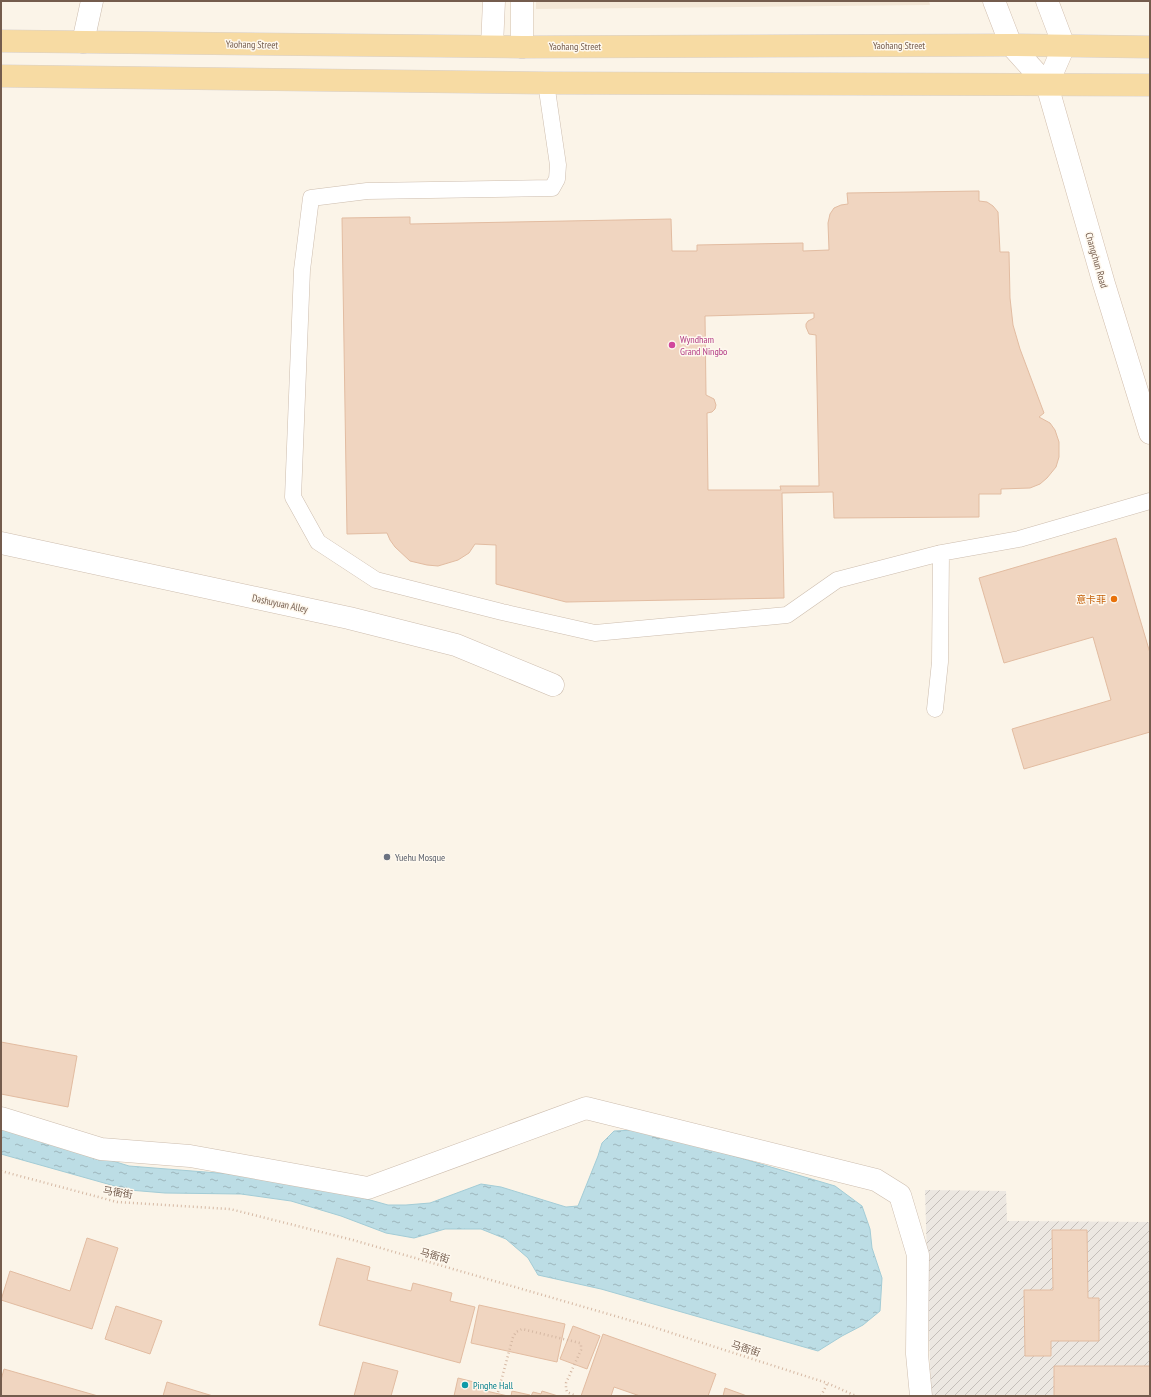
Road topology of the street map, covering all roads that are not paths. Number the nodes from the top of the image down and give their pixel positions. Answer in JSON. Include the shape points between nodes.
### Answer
{"nodes":[{"id":1,"x":92,"y":1,"type":"edge"},
{"id":2,"x":494,"y":1,"type":"edge"},
{"id":3,"x":522,"y":1,"type":"edge"},
{"id":4,"x":994,"y":1,"type":"edge"},
{"id":5,"x":1047,"y":1,"type":"edge"},
{"id":6,"x":1,"y":41,"type":"edge"},
{"id":7,"x":83,"y":42,"type":"junction"},
{"id":8,"x":1011,"y":44,"type":"junction"},
{"id":9,"x":492,"y":46,"type":"junction"},
{"id":10,"x":522,"y":46,"type":"junction"},
{"id":11,"x":1064,"y":46,"type":"junction"},
{"id":12,"x":1150,"y":47,"type":"edge"},
{"id":13,"x":1,"y":76,"type":"edge"},
{"id":14,"x":546,"y":83,"type":"junction"},
{"id":15,"x":1052,"y":85,"type":"junction"},
{"id":16,"x":1150,"y":85,"type":"edge"},
{"id":17,"x":1150,"y":434,"type":"edge"},
{"id":18,"x":1150,"y":501,"type":"edge"},
{"id":19,"x":1,"y":544,"type":"edge"},
{"id":20,"x":941,"y":553,"type":"junction"},
{"id":21,"x":553,"y":685,"type":"dead end"},
{"id":22,"x":935,"y":709,"type":"dead end"},
{"id":23,"x":1,"y":1118,"type":"edge"},
{"id":24,"x":921,"y":1396,"type":"edge"}],
"edges":[{"from":1,"to":7,"type":"street"},
{"from":2,"to":9,"type":"street"},
{"from":3,"to":10,"type":"street"},
{"from":4,"to":8,"type":"street","name":"Changchun Road"},
{"from":5,"to":11,"type":"street"},
{"from":6,"to":7,"type":"main road","name":"Yaohang Street"},
{"from":7,"to":9,"type":"main road","name":"Yaohang Street"},
{"from":8,"to":10,"type":"main road","name":"Yaohang Street"},
{"from":8,"to":11,"type":"main road","name":"Yaohang Street"},
{"from":8,"to":15,"type":"street","name":"Changchun Road"},
{"from":9,"to":10,"type":"main road","name":"Yaohang Street"},
{"from":11,"to":12,"type":"main road","name":"Yaohang Street"},
{"from":11,"to":15,"type":"street"},
{"from":13,"to":14,"type":"main road"},
{"from":14,"to":15,"type":"main road"},
{"from":14,"to":20,"type":"lane","via":[[558,165],[557,179],[552,188],[367,191],[310,198],[302,270],[293,497],[318,542],[376,580],[595,633],[787,615],[837,580]]},
{"from":15,"to":16,"type":"main road"},
{"from":15,"to":17,"type":"street","name":"Changchun Road","via":[[1104,284]]},
{"from":18,"to":20,"type":"lane","via":[[1019,539]]},
{"from":19,"to":21,"type":"street","name":"Dashuyuan Alley","via":[[349,618],[456,645]]},
{"from":20,"to":22,"type":"lane","via":[[940,662]]},
{"from":23,"to":24,"type":"street","via":[[101,1149],[190,1156],[368,1188],[586,1108],[876,1180],[900,1196],[918,1255],[917,1354]]}]}
